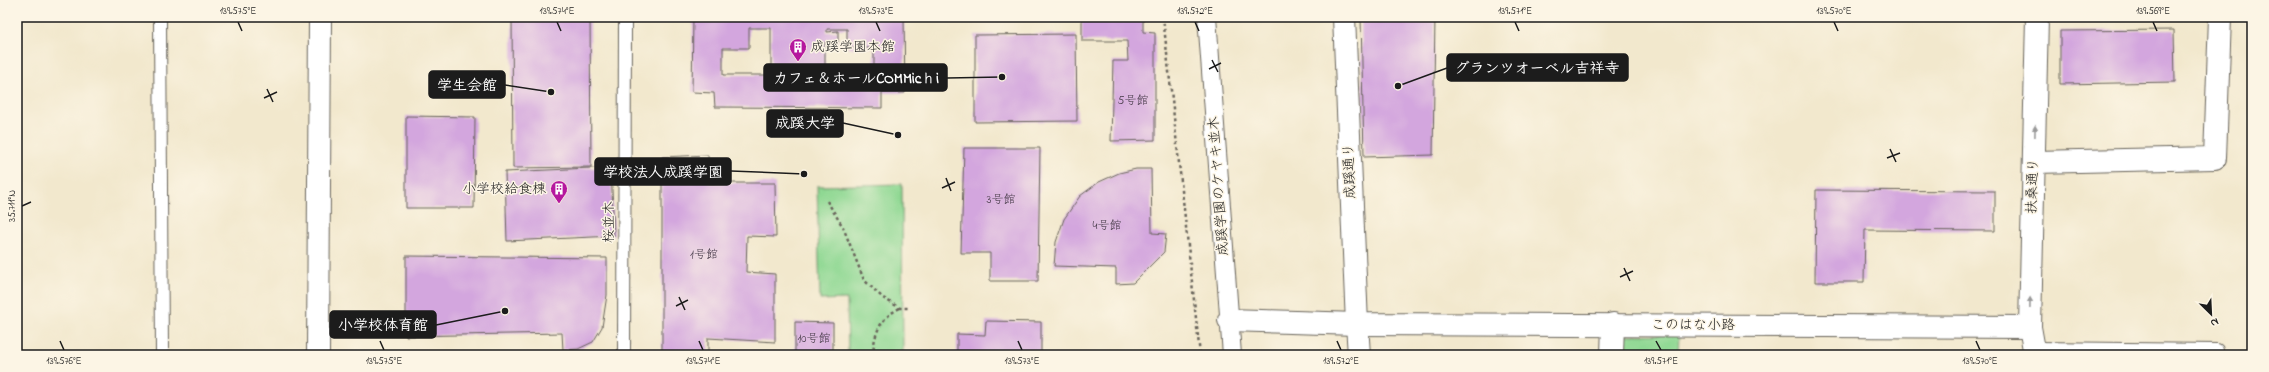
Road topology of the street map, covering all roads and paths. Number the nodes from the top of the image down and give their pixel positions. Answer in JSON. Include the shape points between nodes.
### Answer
{"nodes":[{"id":1,"x":160,"y":17,"type":"edge"},
{"id":2,"x":320,"y":17,"type":"edge"},
{"id":3,"x":625,"y":17,"type":"edge"},
{"id":4,"x":1162,"y":17,"type":"edge"},
{"id":5,"x":1207,"y":17,"type":"edge"},
{"id":6,"x":1344,"y":17,"type":"edge"},
{"id":7,"x":2037,"y":17,"type":"edge"},
{"id":8,"x":2220,"y":17,"type":"edge"},
{"id":9,"x":2034,"y":162,"type":"junction"},
{"id":10,"x":827,"y":201,"type":"dead end"},
{"id":11,"x":900,"y":308,"type":"junction"},
{"id":12,"x":910,"y":308,"type":"dead end"},
{"id":13,"x":1229,"y":320,"type":"junction"},
{"id":14,"x":1357,"y":324,"type":"junction"},
{"id":15,"x":1613,"y":324,"type":"junction"},
{"id":16,"x":2030,"y":327,"type":"junction"},
{"id":17,"x":2217,"y":350,"type":"dead end"},
{"id":18,"x":2035,"y":352,"type":"edge"},
{"id":19,"x":162,"y":355,"type":"edge"},
{"id":20,"x":318,"y":355,"type":"edge"},
{"id":21,"x":624,"y":355,"type":"edge"},
{"id":22,"x":873,"y":355,"type":"edge"},
{"id":23,"x":1200,"y":355,"type":"edge"},
{"id":24,"x":1232,"y":355,"type":"edge"},
{"id":25,"x":1359,"y":355,"type":"edge"},
{"id":26,"x":1612,"y":355,"type":"edge"}],
"edges":[{"from":1,"to":19,"type":"lane"},
{"from":2,"to":20,"type":"street"},
{"from":3,"to":21,"type":"lane","name":"桜並木"},
{"from":4,"to":23,"type":"path"},
{"from":5,"to":13,"type":"street","name":"成蹊学園のケヤキ並木"},
{"from":6,"to":14,"type":"street","name":"成蹊通り"},
{"from":9,"to":7,"type":"street","name":"扶桑通り","one_way":true},
{"from":8,"to":9,"type":"street","via":[[2216,158]]},
{"from":16,"to":9,"type":"street","name":"扶桑通り","one_way":true},
{"from":10,"to":11,"type":"path","via":[[843,227],[864,280],[883,298]]},
{"from":11,"to":12,"type":"path"},
{"from":11,"to":22,"type":"path","via":[[889,314],[881,323],[875,336]]},
{"from":13,"to":14,"type":"street","name":"このはな小路"},
{"from":13,"to":24,"type":"street","name":"成蹊学園のケヤキ並木"},
{"from":14,"to":15,"type":"street","name":"このはな小路"},
{"from":14,"to":25,"type":"street","name":"成蹊通り"},
{"from":15,"to":16,"type":"street","name":"このはな小路"},
{"from":15,"to":26,"type":"street"},
{"from":16,"to":18,"type":"street","name":"扶桑通り"},
{"from":17,"to":18,"type":"lane"}]}
